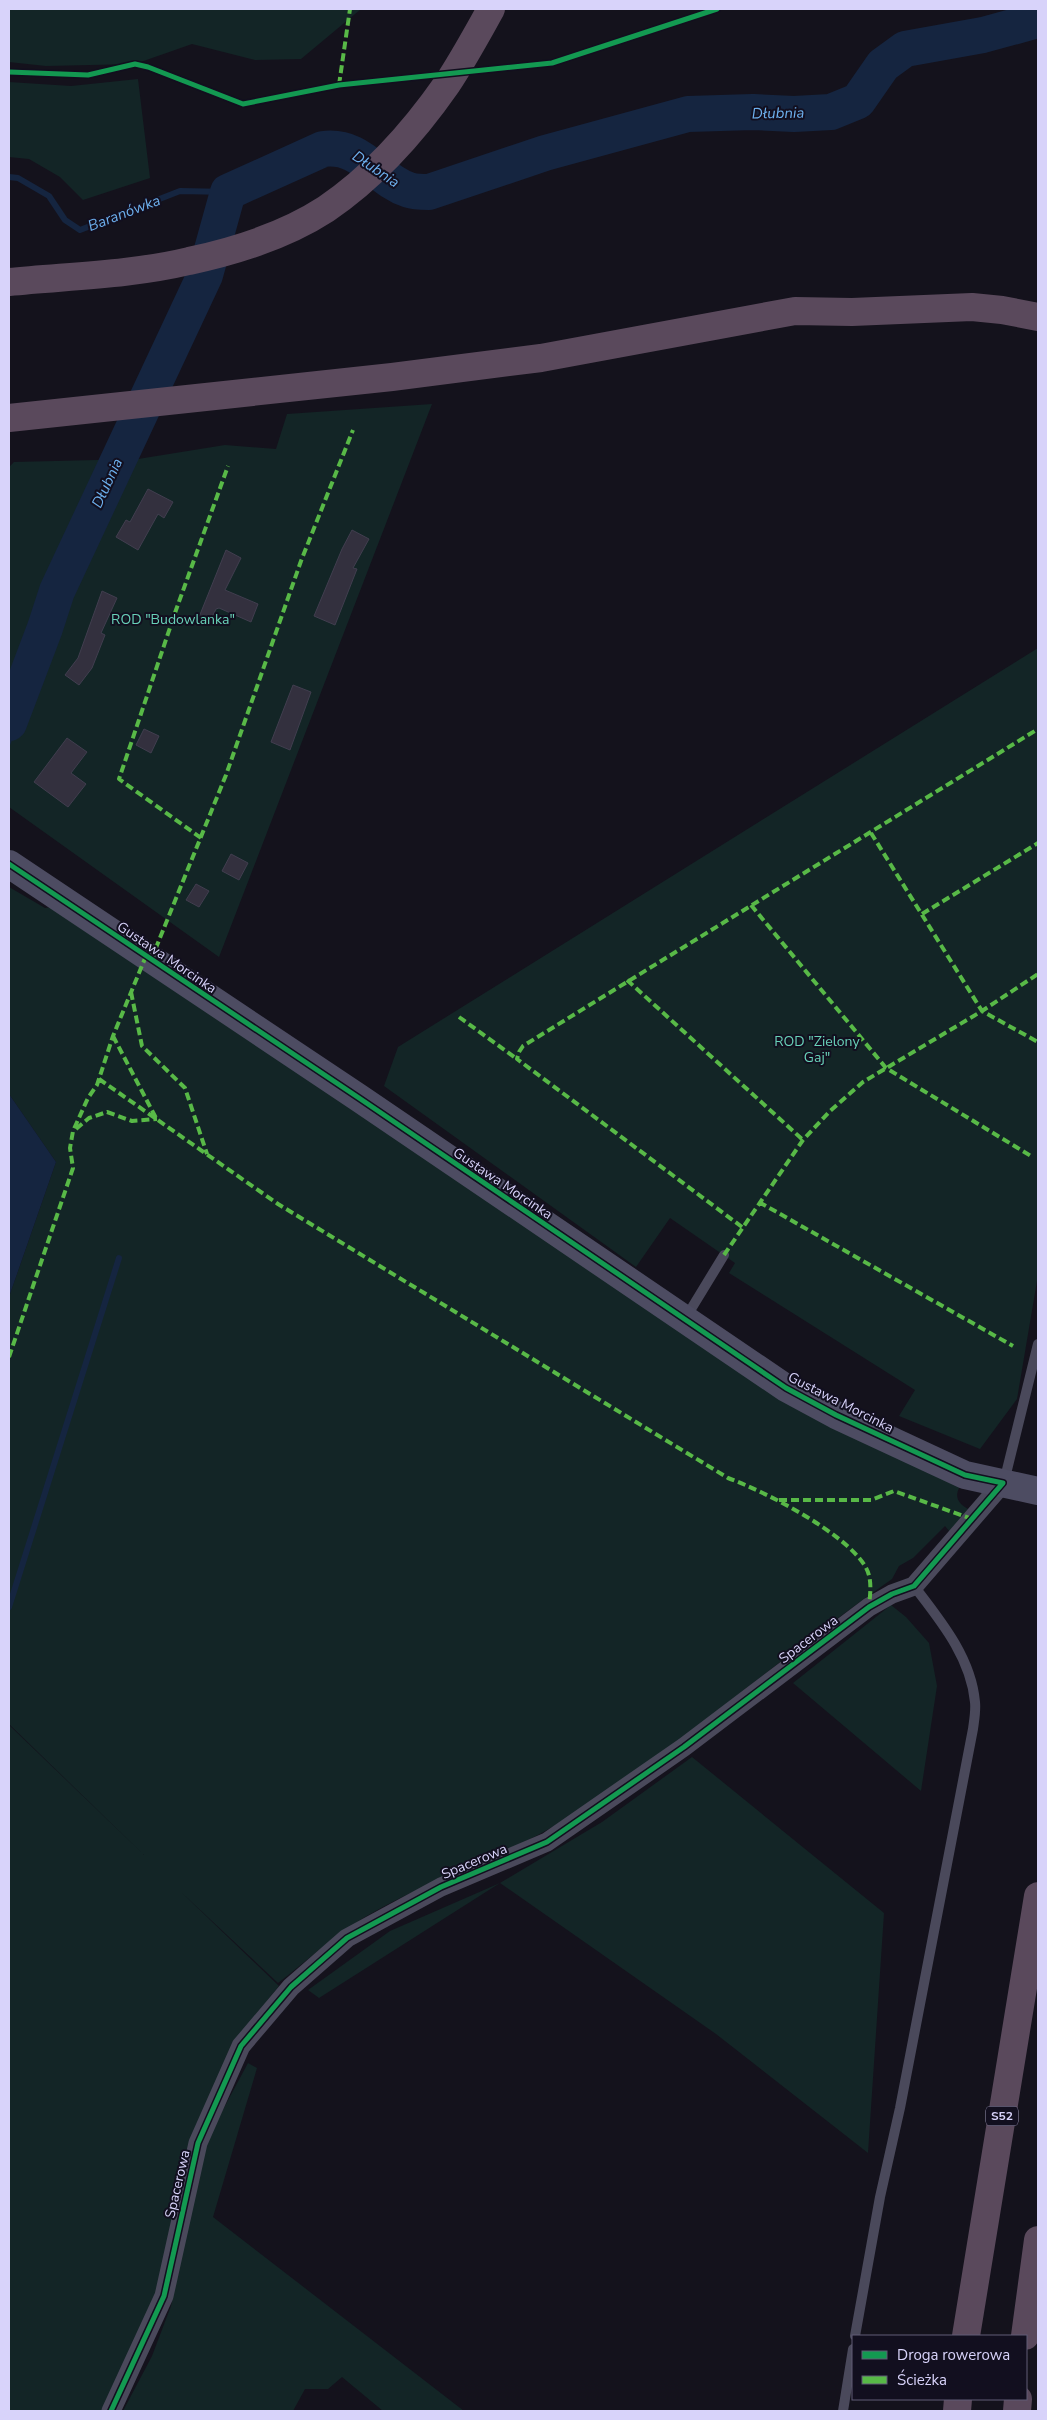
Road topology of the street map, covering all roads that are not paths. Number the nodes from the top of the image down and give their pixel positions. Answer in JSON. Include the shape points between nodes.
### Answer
{"nodes":[{"id":1,"x":486,"y":17,"type":"edge"},
{"id":2,"x":9,"y":282,"type":"edge"},
{"id":3,"x":1038,"y":317,"type":"edge"},
{"id":4,"x":9,"y":418,"type":"edge"},
{"id":5,"x":9,"y":864,"type":"edge"},
{"id":6,"x":724,"y":1255,"type":"dead end"},
{"id":7,"x":685,"y":1320,"type":"junction"},
{"id":8,"x":1038,"y":1344,"type":"edge"},
{"id":9,"x":1003,"y":1483,"type":"junction"},
{"id":10,"x":1038,"y":1491,"type":"edge"},
{"id":11,"x":914,"y":1586,"type":"junction"},
{"id":12,"x":1038,"y":1896,"type":"edge"},
{"id":13,"x":1038,"y":2240,"type":"edge"},
{"id":14,"x":855,"y":2335,"type":"edge"},
{"id":15,"x":966,"y":2335,"type":"edge"},
{"id":16,"x":1025,"y":2335,"type":"edge"},
{"id":17,"x":852,"y":2355,"type":"edge"},
{"id":18,"x":111,"y":2411,"type":"edge"},
{"id":19,"x":843,"y":2411,"type":"edge"}],
"edges":[{"from":1,"to":2,"type":"highway","via":[[447,83],[412,129],[369,175],[326,209],[280,233],[188,262]]},
{"from":3,"to":4,"type":"highway","via":[[972,307],[795,311],[542,358]]},
{"from":5,"to":7,"type":"street","name":"Gustawa Morcinka"},
{"from":6,"to":7,"type":"lane"},
{"from":7,"to":9,"type":"street","name":"Gustawa Morcinka","via":[[786,1388],[836,1415],[965,1475]]},
{"from":8,"to":9,"type":"lane"},
{"from":9,"to":10,"type":"street","name":"Gustawa Morcinka"},
{"from":9,"to":11,"type":"street","name":"Spacerowa"},
{"from":11,"to":14,"type":"lane","via":[[962,1657],[975,1702],[974,1729]]},
{"from":11,"to":18,"type":"street","name":"Spacerowa","via":[[869,1607],[684,1747],[547,1842],[441,1888],[347,1938],[291,1987],[241,2046],[198,2143],[164,2296]]},
{"from":12,"to":15,"type":"highway","number":"S52"},
{"from":13,"to":16,"type":"highway"},
{"from":17,"to":19,"type":"lane"}]}
